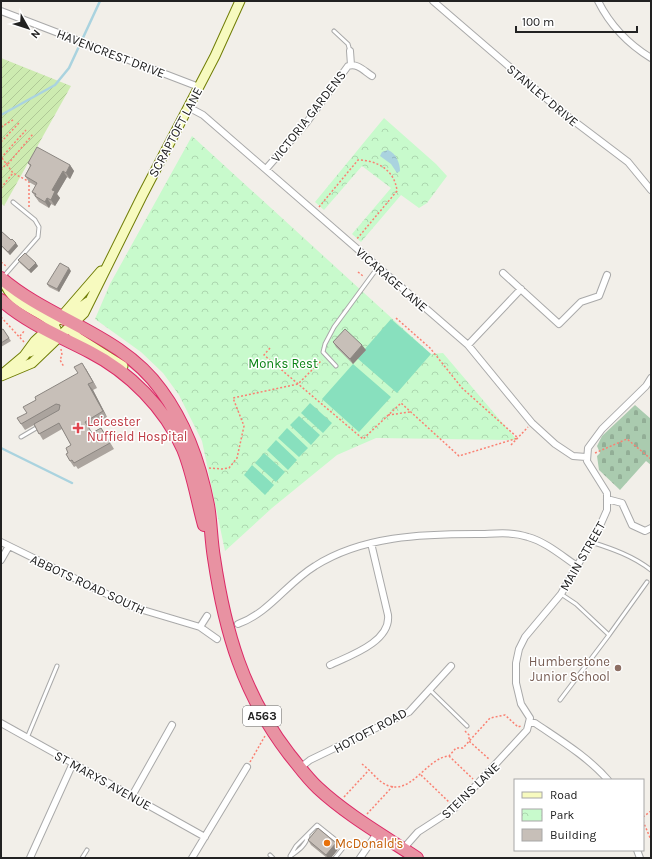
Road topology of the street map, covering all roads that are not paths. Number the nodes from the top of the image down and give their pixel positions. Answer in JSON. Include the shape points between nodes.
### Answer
{"nodes":[{"id":1,"x":240,"y":1,"type":"edge"},
{"id":2,"x":433,"y":1,"type":"edge"},
{"id":3,"x":598,"y":1,"type":"edge"},
{"id":4,"x":1,"y":11,"type":"edge"},
{"id":5,"x":334,"y":31,"type":"dead end"},
{"id":6,"x":350,"y":51,"type":"joint"},
{"id":7,"x":651,"y":58,"type":"edge"},
{"id":8,"x":351,"y":65,"type":"junction"},
{"id":9,"x":372,"y":76,"type":"dead end"},
{"id":10,"x":199,"y":87,"type":"junction"},
{"id":11,"x":188,"y":107,"type":"junction"},
{"id":12,"x":266,"y":169,"type":"junction"},
{"id":13,"x":651,"y":190,"type":"edge"},
{"id":14,"x":13,"y":202,"type":"dead end"},
{"id":15,"x":108,"y":262,"type":"junction"},
{"id":16,"x":378,"y":267,"type":"junction"},
{"id":17,"x":504,"y":273,"type":"dead end"},
{"id":18,"x":607,"y":275,"type":"dead end"},
{"id":19,"x":2,"y":279,"type":"edge"},
{"id":20,"x":520,"y":289,"type":"junction"},
{"id":21,"x":1,"y":300,"type":"edge"},
{"id":22,"x":59,"y":330,"type":"junction"},
{"id":23,"x":468,"y":345,"type":"junction"},
{"id":24,"x":336,"y":366,"type":"dead end"},
{"id":25,"x":1,"y":376,"type":"edge"},
{"id":26,"x":651,"y":378,"type":"edge"},
{"id":27,"x":649,"y":388,"type":"edge"},
{"id":28,"x":42,"y":425,"type":"edge"},
{"id":29,"x":21,"y":437,"type":"dead end"},
{"id":30,"x":586,"y":457,"type":"junction"},
{"id":31,"x":608,"y":499,"type":"junction"},
{"id":32,"x":651,"y":528,"type":"edge"},
{"id":33,"x":1,"y":542,"type":"edge"},
{"id":34,"x":591,"y":542,"type":"junction"},
{"id":35,"x":371,"y":543,"type":"junction"},
{"id":36,"x":9,"y":546,"type":"junction"},
{"id":37,"x":214,"y":558,"type":"junction"},
{"id":38,"x":1,"y":560,"type":"edge"},
{"id":39,"x":577,"y":566,"type":"junction"},
{"id":40,"x":651,"y":570,"type":"edge"},
{"id":41,"x":647,"y":582,"type":"dead end"},
{"id":42,"x":561,"y":594,"type":"junction"},
{"id":43,"x":207,"y":616,"type":"dead end"},
{"id":44,"x":238,"y":624,"type":"dead end"},
{"id":45,"x":200,"y":627,"type":"junction"},
{"id":46,"x":609,"y":635,"type":"junction"},
{"id":47,"x":217,"y":640,"type":"dead end"},
{"id":48,"x":330,"y":665,"type":"dead end"},
{"id":49,"x":57,"y":666,"type":"dead end"},
{"id":50,"x":451,"y":666,"type":"dead end"},
{"id":51,"x":430,"y":690,"type":"junction"},
{"id":52,"x":560,"y":700,"type":"dead end"},
{"id":53,"x":1,"y":723,"type":"edge"},
{"id":54,"x":530,"y":723,"type":"junction"},
{"id":55,"x":172,"y":725,"type":"dead end"},
{"id":56,"x":467,"y":726,"type":"road end"},
{"id":57,"x":28,"y":738,"type":"junction"},
{"id":58,"x":73,"y":763,"type":"junction"},
{"id":59,"x":247,"y":767,"type":"road end"},
{"id":60,"x":300,"y":768,"type":"junction"},
{"id":61,"x":607,"y":779,"type":"edge"},
{"id":62,"x":132,"y":796,"type":"junction"},
{"id":63,"x":378,"y":832,"type":"junction"},
{"id":64,"x":205,"y":837,"type":"junction"},
{"id":65,"x":403,"y":849,"type":"junction"},
{"id":66,"x":87,"y":850,"type":"dead end"},
{"id":67,"x":291,"y":857,"type":"edge"},
{"id":68,"x":30,"y":858,"type":"edge"},
{"id":69,"x":82,"y":858,"type":"edge"},
{"id":70,"x":192,"y":858,"type":"edge"},
{"id":71,"x":335,"y":858,"type":"edge"},
{"id":72,"x":360,"y":858,"type":"edge"},
{"id":73,"x":417,"y":858,"type":"edge"}],
"edges":[{"from":1,"to":10,"type":"street","name":"SCRAPTOFT LANE"},
{"from":2,"to":13,"type":"street","name":"STANLEY DRIVE","via":[[562,112],[628,162]]},
{"from":3,"to":7,"type":"street","via":[[621,35]]},
{"from":4,"to":10,"type":"street","name":"HAVENCREST DRIVE"},
{"from":5,"to":6,"type":"lane","via":[[348,44]]},
{"from":6,"to":8,"type":"street"},
{"from":8,"to":9,"type":"street","name":"VICTORIA GARDENS","via":[[358,66]]},
{"from":8,"to":12,"type":"street","name":"VICTORIA GARDENS","via":[[345,68],[307,122]]},
{"from":10,"to":11,"type":"street","name":"SCRAPTOFT LANE"},
{"from":11,"to":12,"type":"street","name":"VICARAGE LANE","via":[[203,115]]},
{"from":11,"to":15,"type":"street","name":"SCRAPTOFT LANE"},
{"from":12,"to":16,"type":"street","name":"VICARAGE LANE"},
{"from":14,"to":19,"type":"lane","via":[[35,220],[39,227],[38,237]]},
{"from":15,"to":22,"type":"street","name":"SCRAPTOFT LANE","via":[[70,306]]},
{"from":15,"to":22,"type":"street","name":"SCRAPTOFT LANE","via":[[84,313]]},
{"from":16,"to":23,"type":"street","name":"VICARAGE LANE"},
{"from":16,"to":24,"type":"lane","via":[[329,335],[323,352]]},
{"from":17,"to":20,"type":"street"},
{"from":18,"to":20,"type":"street","via":[[599,296],[580,302],[559,324]]},
{"from":19,"to":22,"type":"highway","number":"A563","via":[[31,301]]},
{"from":20,"to":23,"type":"street"},
{"from":21,"to":22,"type":"highway","number":"A563"},
{"from":22,"to":25,"type":"street","name":"SCRAPTOFT LANE"},
{"from":22,"to":25,"type":"street","name":"SCRAPTOFT LANE","via":[[29,365]]},
{"from":22,"to":37,"type":"highway","number":"A563","via":[[125,376],[165,419],[183,449]]},
{"from":22,"to":37,"type":"highway","number":"A563","via":[[116,347],[132,359],[160,388],[192,444],[208,505]]},
{"from":23,"to":30,"type":"street","name":"VICARAGE LANE","via":[[532,423],[561,449],[573,456]]},
{"from":26,"to":27,"type":"street"},
{"from":27,"to":30,"type":"street","via":[[590,444]]},
{"from":28,"to":29,"type":"lane"},
{"from":30,"to":31,"type":"street","via":[[588,466],[604,487]]},
{"from":31,"to":32,"type":"street","via":[[622,503],[632,525],[645,531]]},
{"from":31,"to":34,"type":"street","name":"MAIN STREET","via":[[605,515]]},
{"from":33,"to":36,"type":"street","name":"ABBOTS ROAD SOUTH"},
{"from":34,"to":39,"type":"street","name":"MAIN STREET"},
{"from":34,"to":40,"type":"lane","via":[[621,552]]},
{"from":35,"to":39,"type":"street","via":[[442,534],[516,534],[537,540]]},
{"from":35,"to":44,"type":"street","via":[[315,565],[261,613]]},
{"from":35,"to":48,"type":"street","via":[[388,615],[387,627],[380,637]]},
{"from":36,"to":38,"type":"street"},
{"from":36,"to":45,"type":"street","name":"ABBOTS ROAD SOUTH","via":[[133,607]]},
{"from":37,"to":60,"type":"highway","number":"A563","via":[[226,627],[237,663],[270,729]]},
{"from":39,"to":42,"type":"street","name":"MAIN STREET"},
{"from":41,"to":46,"type":"lane"},
{"from":42,"to":46,"type":"lane","via":[[576,604]]},
{"from":42,"to":54,"type":"street","name":"MAIN STREET","via":[[525,637],[519,649],[516,683],[521,704],[530,718]]},
{"from":43,"to":45,"type":"street"},
{"from":45,"to":47,"type":"street","name":"ABBOTS ROAD SOUTH"},
{"from":46,"to":52,"type":"lane"},
{"from":49,"to":57,"type":"lane"},
{"from":50,"to":51,"type":"street","name":"HOTOFT ROAD"},
{"from":51,"to":56,"type":"lane"},
{"from":51,"to":60,"type":"street","name":"HOTOFT ROAD","via":[[409,712],[310,760]]},
{"from":53,"to":57,"type":"street","name":"ST MARYS AVENUE"},
{"from":54,"to":61,"type":"street","via":[[535,723],[563,742]]},
{"from":54,"to":65,"type":"street","name":"STEINS LANE","via":[[524,736],[455,808],[418,832]]},
{"from":55,"to":62,"type":"street"},
{"from":57,"to":58,"type":"street","name":"ST MARYS AVENUE"},
{"from":58,"to":62,"type":"street","name":"ST MARYS AVENUE"},
{"from":58,"to":68,"type":"street"},
{"from":59,"to":64,"type":"street"},
{"from":60,"to":63,"type":"highway","number":"A563","via":[[317,787]]},
{"from":62,"to":64,"type":"street","name":"ST MARYS AVENUE"},
{"from":63,"to":65,"type":"highway","number":"A563"},
{"from":63,"to":72,"type":"street"},
{"from":64,"to":70,"type":"street"},
{"from":65,"to":73,"type":"highway","number":"A563"},
{"from":66,"to":69,"type":"lane"},
{"from":67,"to":71,"type":"lane","via":[[302,848],[317,825],[342,845],[343,848]]}]}
